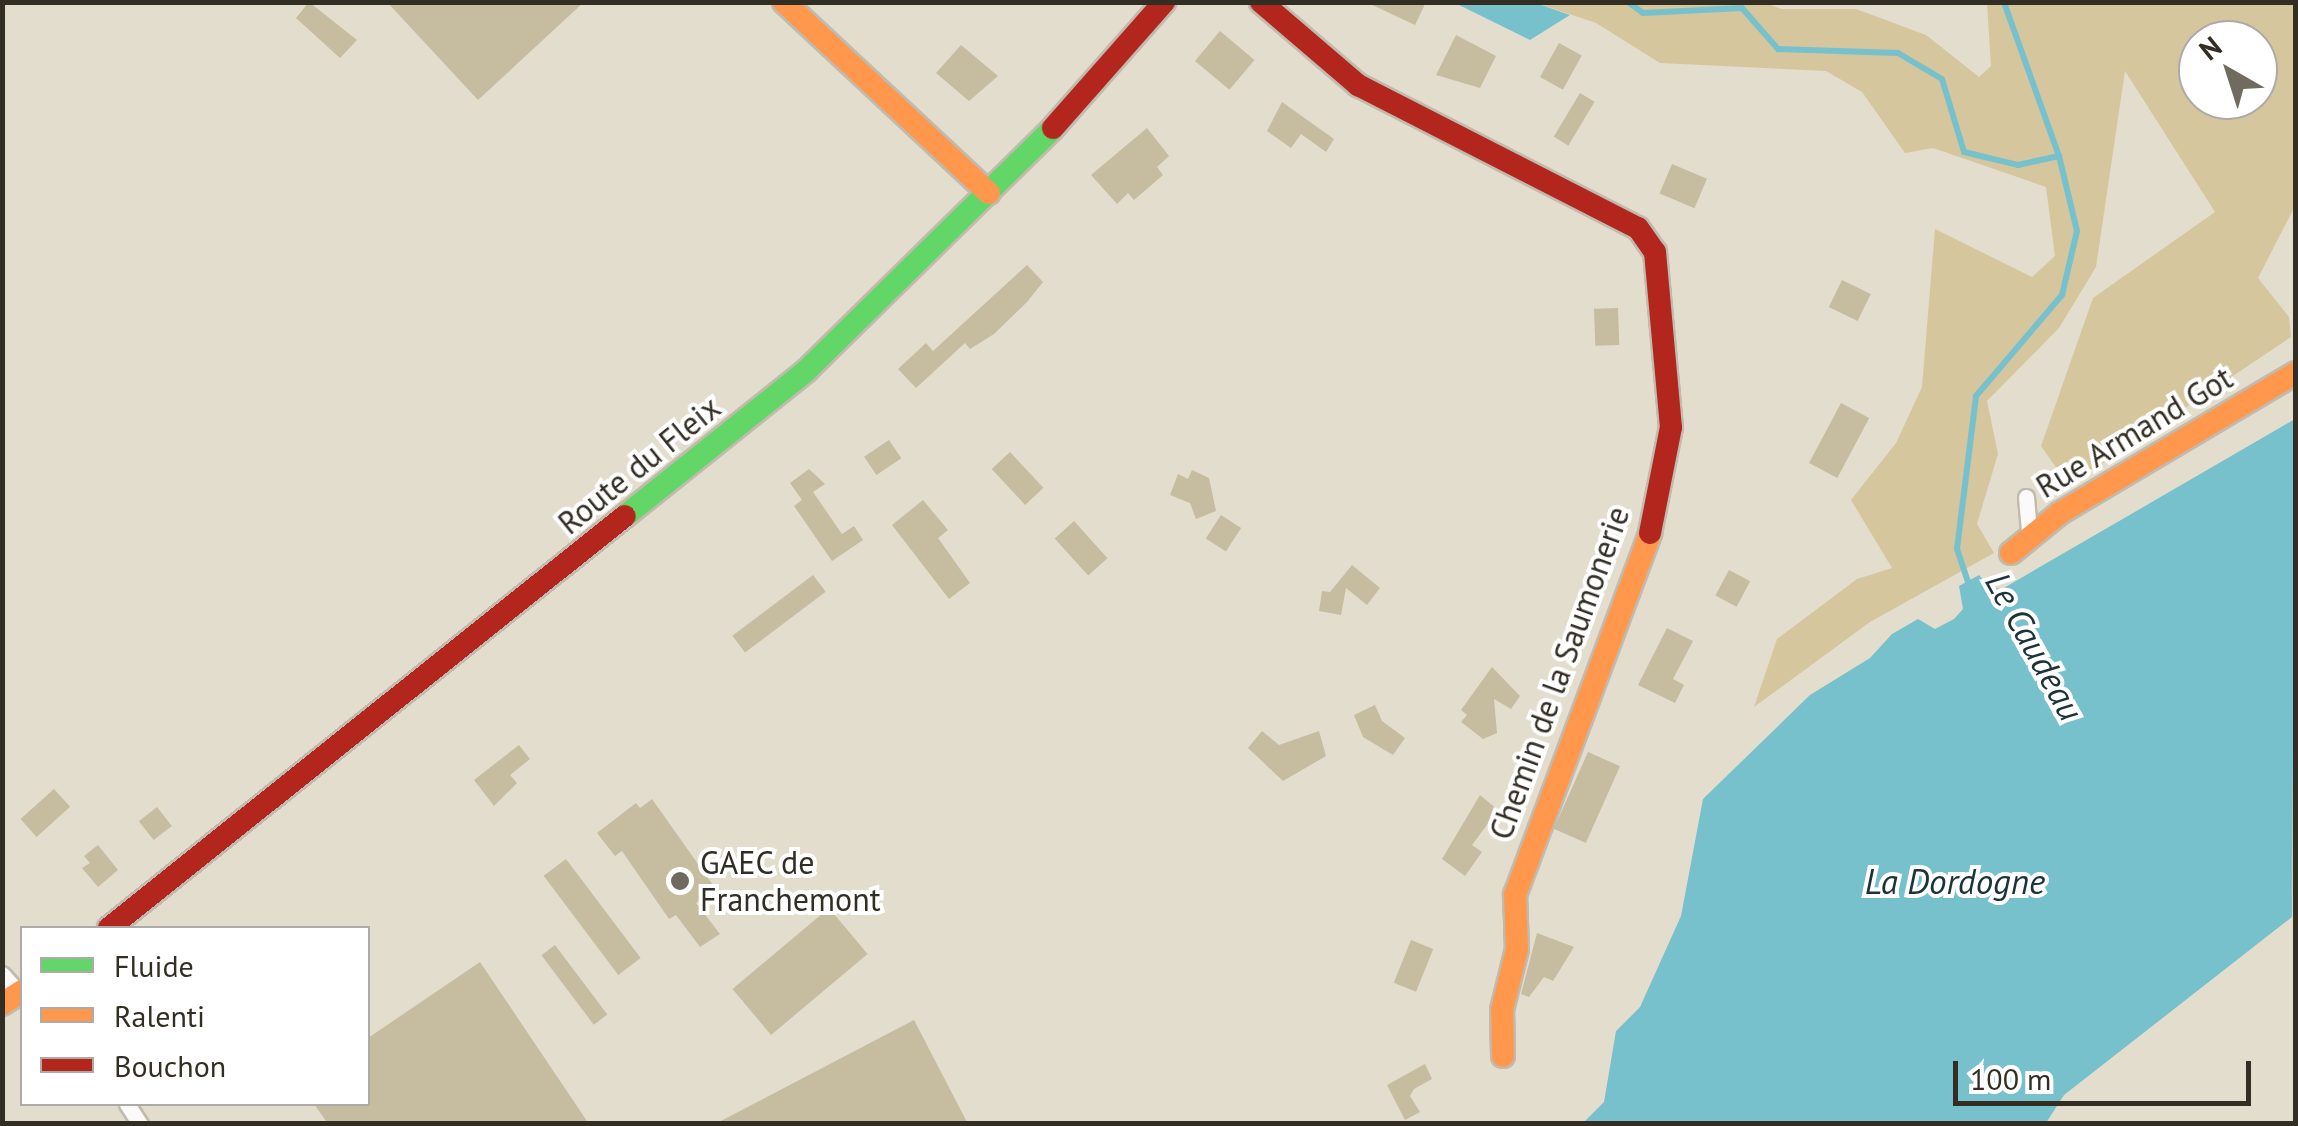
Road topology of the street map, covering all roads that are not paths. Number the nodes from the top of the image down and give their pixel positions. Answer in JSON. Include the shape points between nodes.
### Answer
{"nodes":[{"id":1,"x":784,"y":2,"type":"edge"},
{"id":2,"x":1164,"y":2,"type":"edge"},
{"id":3,"x":1261,"y":2,"type":"edge"},
{"id":4,"x":989,"y":193,"type":"junction"},
{"id":5,"x":2296,"y":373,"type":"edge"},
{"id":6,"x":2026,"y":497,"type":"dead end"},
{"id":7,"x":2029,"y":534,"type":"junction"},
{"id":8,"x":2011,"y":553,"type":"dead end"},
{"id":9,"x":112,"y":926,"type":"edge"},
{"id":10,"x":2,"y":974,"type":"edge"},
{"id":11,"x":15,"y":996,"type":"edge"},
{"id":12,"x":1503,"y":1056,"type":"dead end"}],
"edges":[{"from":1,"to":4,"type":"street"},
{"from":2,"to":4,"type":"street","name":"Route du Fleix"},
{"from":3,"to":12,"type":"street","name":"Chemin de la Saumonerie","via":[[1358,86],[1638,228],[1655,252],[1671,428],[1648,536],[1516,896],[1517,949],[1502,1010]]},
{"from":4,"to":9,"type":"street","name":"Route du Fleix","via":[[806,371]]},
{"from":5,"to":7,"type":"street","name":"Rue Armand Got"},
{"from":6,"to":7,"type":"street"},
{"from":7,"to":8,"type":"street","name":"Rue Armand Got"},
{"from":10,"to":11,"type":"street"}]}
